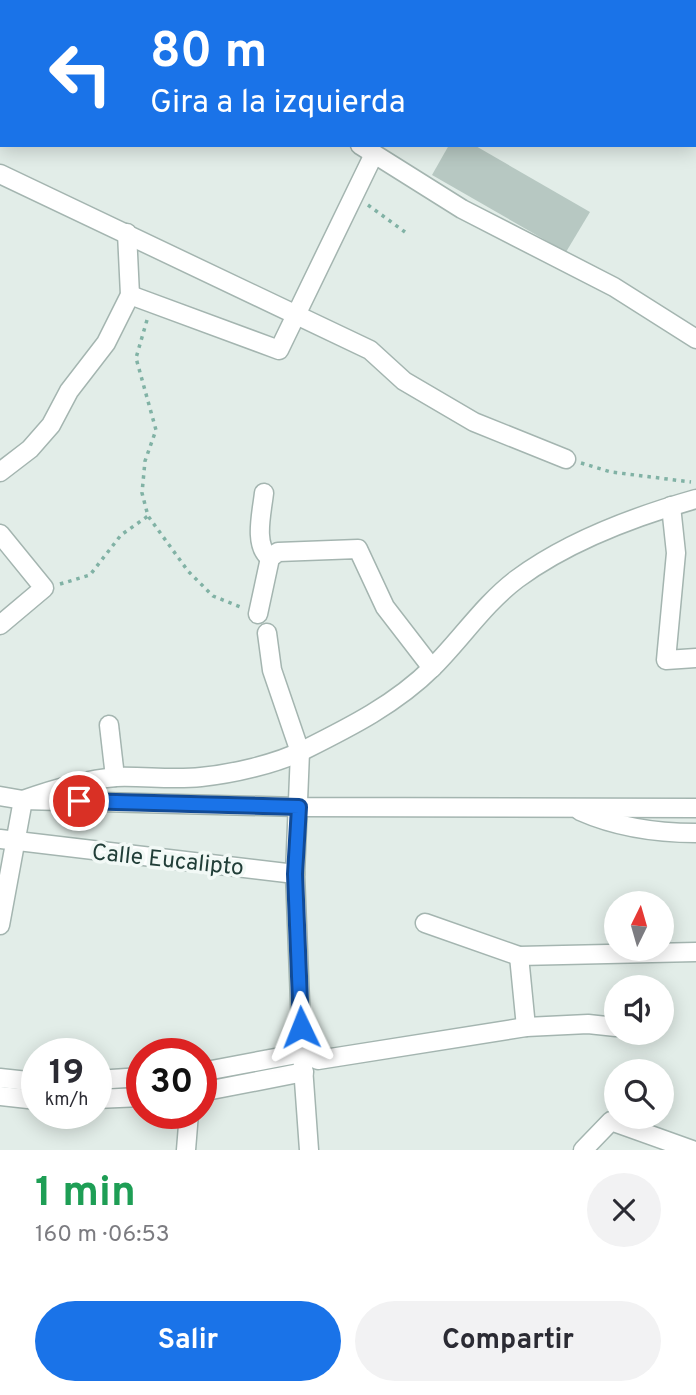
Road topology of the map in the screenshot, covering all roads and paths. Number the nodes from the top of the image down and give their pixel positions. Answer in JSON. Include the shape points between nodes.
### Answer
{"nodes":[{"id":1,"x":367,"y":150,"type":"edge"},
{"id":2,"x":0,"y":174,"type":"edge"},
{"id":3,"x":355,"y":196,"type":"junction"},
{"id":4,"x":405,"y":232,"type":"dead end"},
{"id":5,"x":127,"y":233,"type":"junction"},
{"id":6,"x":130,"y":295,"type":"junction"},
{"id":7,"x":152,"y":304,"type":"junction"},
{"id":8,"x":295,"y":313,"type":"junction"},
{"id":9,"x":696,"y":339,"type":"edge"},
{"id":10,"x":566,"y":459,"type":"joint"},
{"id":11,"x":0,"y":472,"type":"edge"},
{"id":12,"x":696,"y":484,"type":"edge"},
{"id":13,"x":264,"y":493,"type":"dead end"},
{"id":14,"x":696,"y":499,"type":"edge"},
{"id":15,"x":670,"y":506,"type":"junction"},
{"id":16,"x":148,"y":516,"type":"junction"},
{"id":17,"x":0,"y":534,"type":"edge"},
{"id":18,"x":270,"y":558,"type":"junction"},
{"id":19,"x":44,"y":588,"type":"junction"},
{"id":20,"x":258,"y":614,"type":"joint"},
{"id":21,"x":0,"y":625,"type":"edge"},
{"id":22,"x":267,"y":633,"type":"dead end"},
{"id":23,"x":696,"y":658,"type":"edge"},
{"id":24,"x":432,"y":668,"type":"junction"},
{"id":25,"x":109,"y":725,"type":"dead end"},
{"id":26,"x":300,"y":752,"type":"junction"},
{"id":27,"x":115,"y":778,"type":"junction"},
{"id":28,"x":0,"y":796,"type":"edge"},
{"id":29,"x":23,"y":800,"type":"junction"},
{"id":30,"x":299,"y":807,"type":"junction"},
{"id":31,"x":570,"y":807,"type":"junction"},
{"id":32,"x":696,"y":808,"type":"edge"},
{"id":33,"x":696,"y":833,"type":"edge"},
{"id":34,"x":8,"y":841,"type":"edge"},
{"id":35,"x":295,"y":874,"type":"junction"},
{"id":36,"x":425,"y":923,"type":"dead end"},
{"id":37,"x":0,"y":925,"type":"edge"},
{"id":38,"x":696,"y":952,"type":"edge"},
{"id":39,"x":519,"y":956,"type":"junction"},
{"id":40,"x":604,"y":1026,"type":"edge"},
{"id":41,"x":526,"y":1027,"type":"junction"},
{"id":42,"x":310,"y":1056,"type":"junction"},
{"id":43,"x":217,"y":1070,"type":"edge"},
{"id":44,"x":304,"y":1072,"type":"junction"},
{"id":45,"x":0,"y":1078,"type":"edge"},
{"id":46,"x":21,"y":1080,"type":"edge"},
{"id":47,"x":217,"y":1089,"type":"edge"},
{"id":48,"x":0,"y":1096,"type":"edge"},
{"id":49,"x":21,"y":1098,"type":"edge"},
{"id":50,"x":188,"y":1129,"type":"edge"},
{"id":51,"x":187,"y":1150,"type":"edge"},
{"id":52,"x":309,"y":1150,"type":"edge"},
{"id":53,"x":583,"y":1150,"type":"edge"},
{"id":54,"x":692,"y":1150,"type":"edge"}],
"edges":[{"from":1,"to":3,"type":"street"},
{"from":1,"to":9,"type":"street","via":[[462,209],[614,287]]},
{"from":2,"to":5,"type":"street"},
{"from":3,"to":4,"type":"path"},
{"from":3,"to":8,"type":"street"},
{"from":5,"to":6,"type":"street"},
{"from":5,"to":8,"type":"street"},
{"from":6,"to":7,"type":"street"},
{"from":6,"to":11,"type":"street","via":[[106,343],[69,391],[51,425]]},
{"from":7,"to":8,"type":"street","via":[[279,350]]},
{"from":7,"to":16,"type":"path","via":[[135,358],[156,430],[145,461],[142,493]]},
{"from":8,"to":10,"type":"street","via":[[370,350],[404,381],[474,422]]},
{"from":10,"to":12,"type":"path","via":[[611,472]]},
{"from":13,"to":18,"type":"street","via":[[261,543]]},
{"from":14,"to":15,"type":"street"},
{"from":15,"to":23,"type":"street","via":[[676,553],[666,660]]},
{"from":15,"to":24,"type":"street","via":[[557,554],[519,578],[488,603]]},
{"from":16,"to":19,"type":"path","via":[[121,536],[90,575]]},
{"from":16,"to":20,"type":"path","via":[[212,596]]},
{"from":17,"to":19,"type":"street"},
{"from":18,"to":20,"type":"street"},
{"from":18,"to":24,"type":"street","via":[[278,552],[358,549],[385,607]]},
{"from":19,"to":21,"type":"street"},
{"from":22,"to":26,"type":"street","via":[[272,670]]},
{"from":24,"to":26,"type":"street","via":[[390,705]]},
{"from":25,"to":27,"type":"street"},
{"from":26,"to":27,"type":"street","via":[[251,768],[201,777]]},
{"from":26,"to":30,"type":"street"},
{"from":27,"to":29,"type":"street","via":[[64,786]]},
{"from":28,"to":29,"type":"street"},
{"from":29,"to":30,"type":"street"},
{"from":29,"to":34,"type":"street"},
{"from":30,"to":31,"type":"street"},
{"from":30,"to":35,"type":"street"},
{"from":31,"to":32,"type":"street"},
{"from":31,"to":33,"type":"street","via":[[625,826]]},
{"from":34,"to":35,"type":"street","name":"Calle Eucalipto"},
{"from":34,"to":37,"type":"street"},
{"from":35,"to":42,"type":"street"},
{"from":36,"to":39,"type":"street"},
{"from":38,"to":39,"type":"street"},
{"from":39,"to":41,"type":"street"},
{"from":40,"to":41,"type":"street"},
{"from":41,"to":42,"type":"street"},
{"from":42,"to":43,"type":"street"},
{"from":42,"to":44,"type":"street"},
{"from":44,"to":47,"type":"street"},
{"from":44,"to":52,"type":"street"},
{"from":45,"to":46,"type":"street"},
{"from":48,"to":49,"type":"street"},
{"from":50,"to":51,"type":"street"},
{"from":53,"to":54,"type":"street","via":[[611,1121]]}]}
